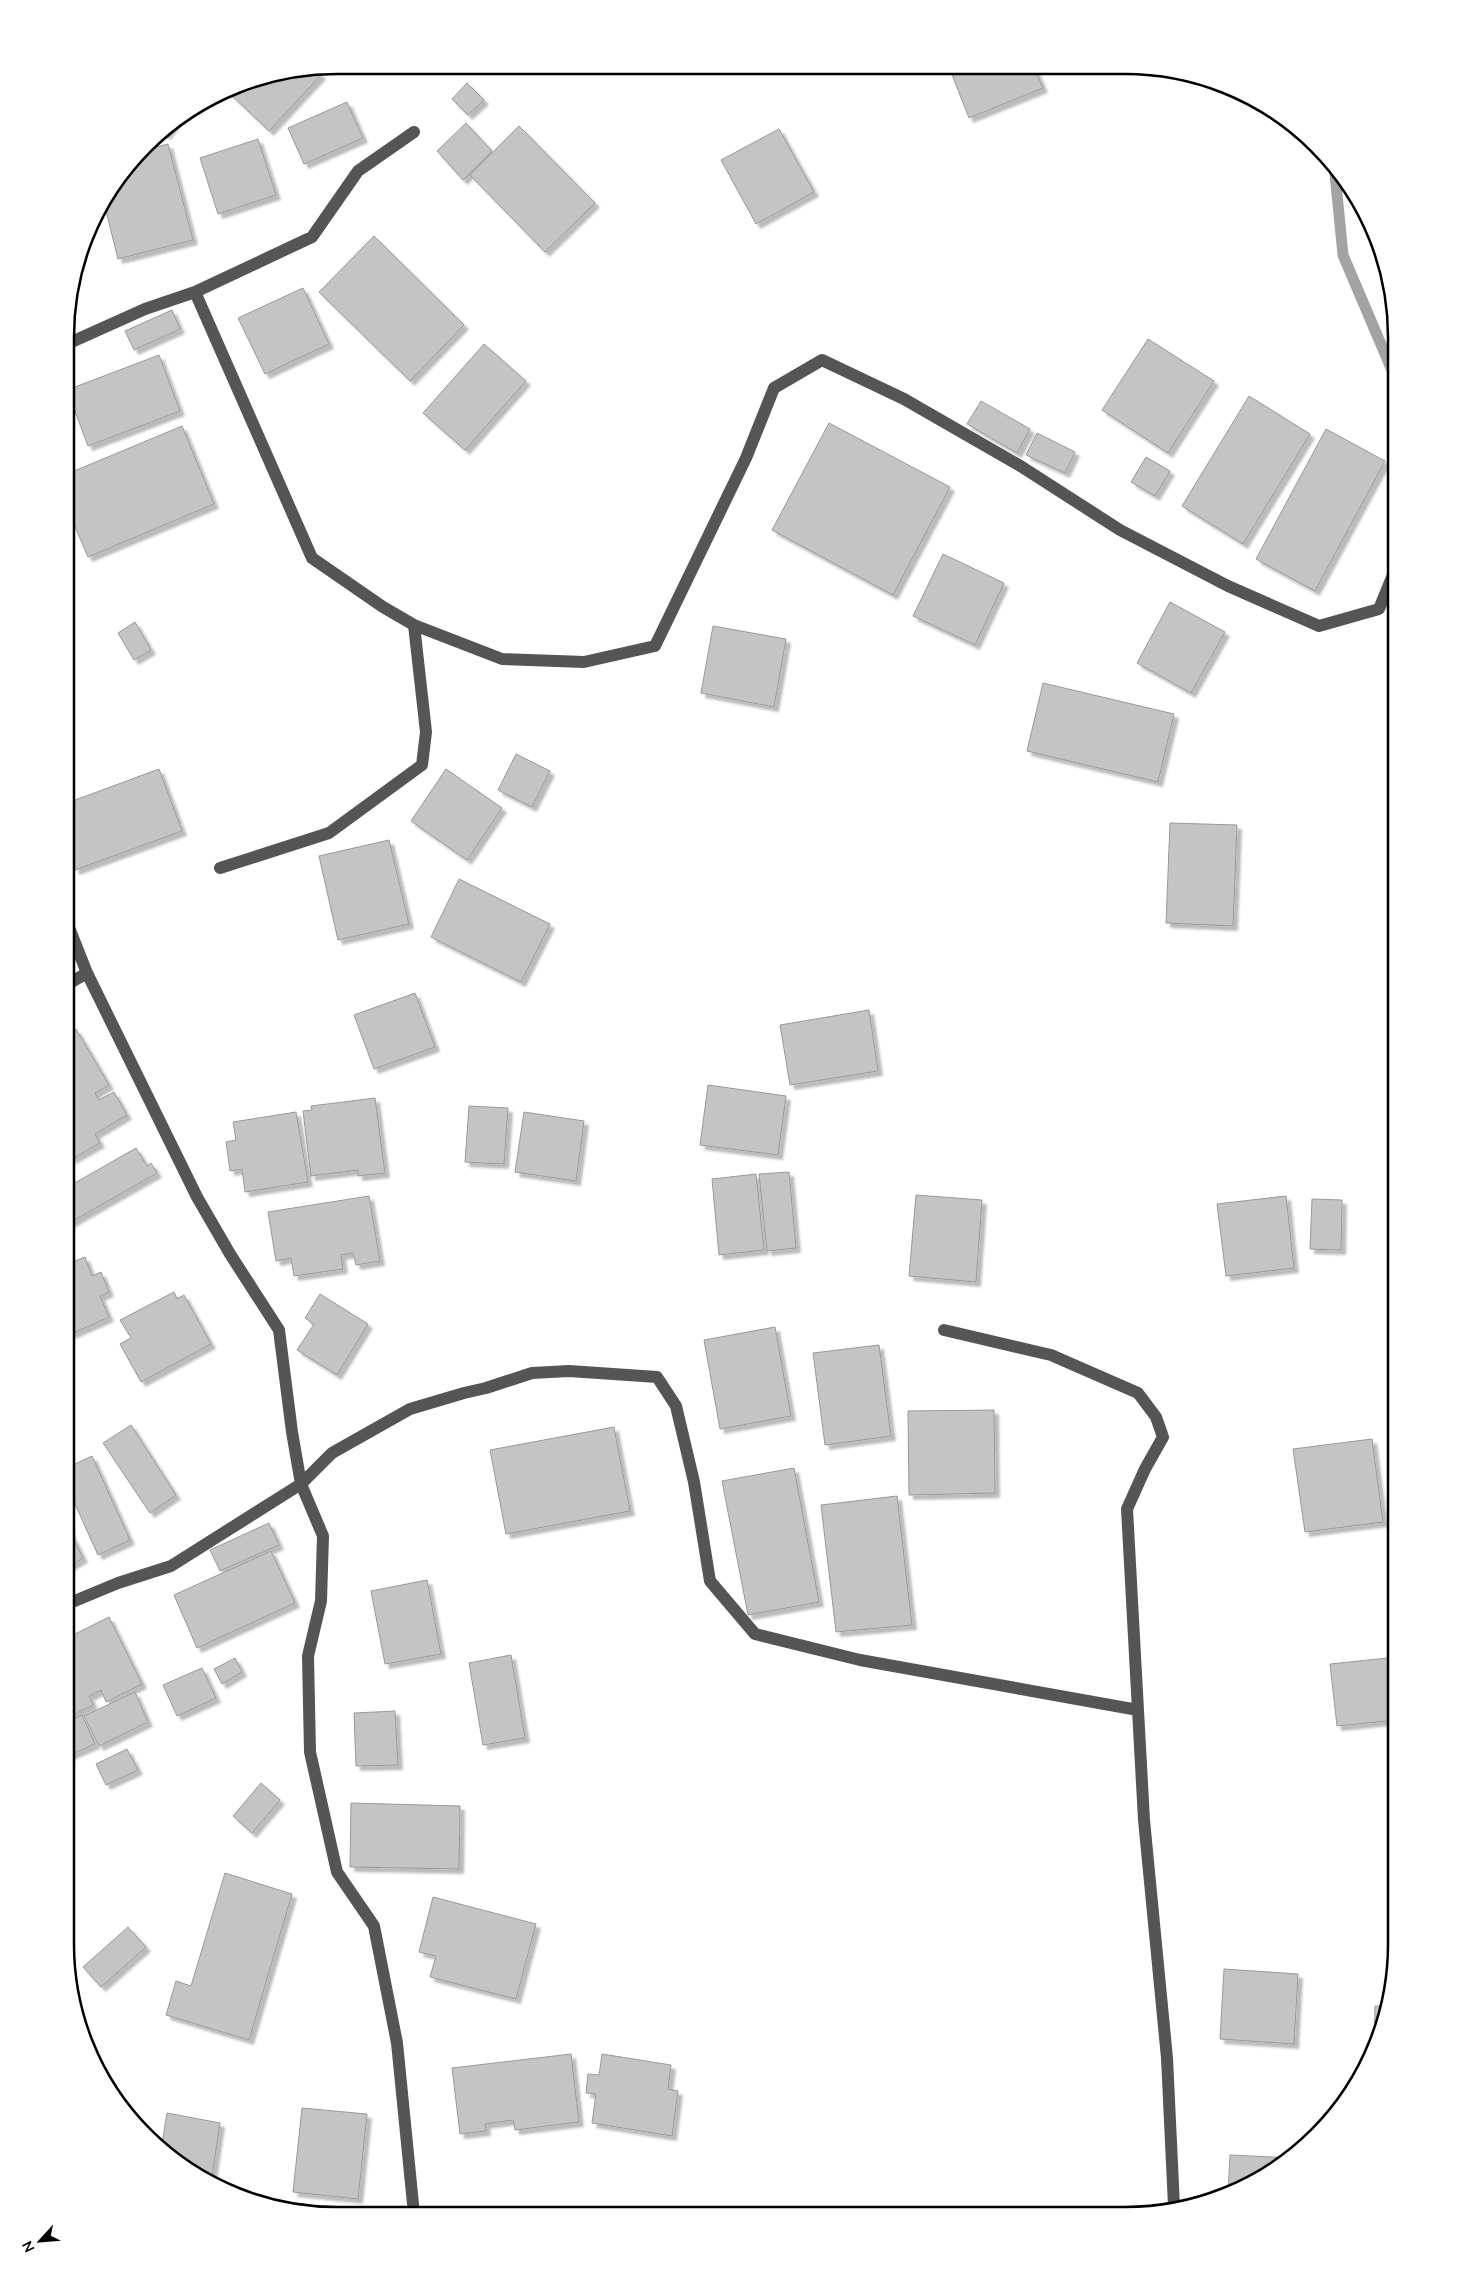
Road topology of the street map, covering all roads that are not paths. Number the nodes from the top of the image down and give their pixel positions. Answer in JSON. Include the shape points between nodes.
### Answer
{"nodes":[{"id":1,"x":414,"y":132,"type":"dead end"},
{"id":2,"x":195,"y":292,"type":"junction"},
{"id":3,"x":74,"y":341,"type":"edge"},
{"id":4,"x":1388,"y":587,"type":"edge"},
{"id":5,"x":414,"y":625,"type":"junction"},
{"id":6,"x":220,"y":868,"type":"dead end"},
{"id":7,"x":74,"y":941,"type":"edge"},
{"id":8,"x":86,"y":973,"type":"junction"},
{"id":9,"x":74,"y":980,"type":"edge"},
{"id":10,"x":944,"y":1330,"type":"dead end"},
{"id":11,"x":301,"y":1484,"type":"junction"},
{"id":12,"x":74,"y":1602,"type":"edge"},
{"id":13,"x":1138,"y":1710,"type":"junction"},
{"id":14,"x":1174,"y":2203,"type":"edge"},
{"id":15,"x":413,"y":2207,"type":"edge"}],
"edges":[{"from":1,"to":2,"type":"street","via":[[358,171],[312,237]]},
{"from":2,"to":3,"type":"street","via":[[145,309]]},
{"from":2,"to":5,"type":"street","via":[[312,558]]},
{"from":4,"to":5,"type":"street","via":[[1379,609],[1319,626],[1228,586],[1120,530],[1022,467],[904,399],[822,360],[774,388],[746,458],[655,646],[584,662],[502,659]]},
{"from":5,"to":6,"type":"street","via":[[426,732],[422,765],[329,833]]},
{"from":7,"to":8,"type":"street"},
{"from":8,"to":9,"type":"street"},
{"from":8,"to":11,"type":"street","via":[[197,1197],[279,1330]]},
{"from":10,"to":13,"type":"street","via":[[1052,1355],[1138,1393],[1156,1416],[1163,1437],[1127,1509]]},
{"from":11,"to":12,"type":"street","via":[[171,1566]]},
{"from":11,"to":13,"type":"street","via":[[332,1453],[410,1409],[446,1398],[532,1373],[569,1371],[657,1377],[676,1406],[694,1482],[710,1581],[755,1634],[860,1660]]},
{"from":11,"to":15,"type":"street","via":[[323,1536],[321,1601],[308,1656],[310,1752],[337,1872],[374,1926],[397,2043]]},
{"from":13,"to":14,"type":"street","via":[[1144,1820],[1167,2058]]}]}
